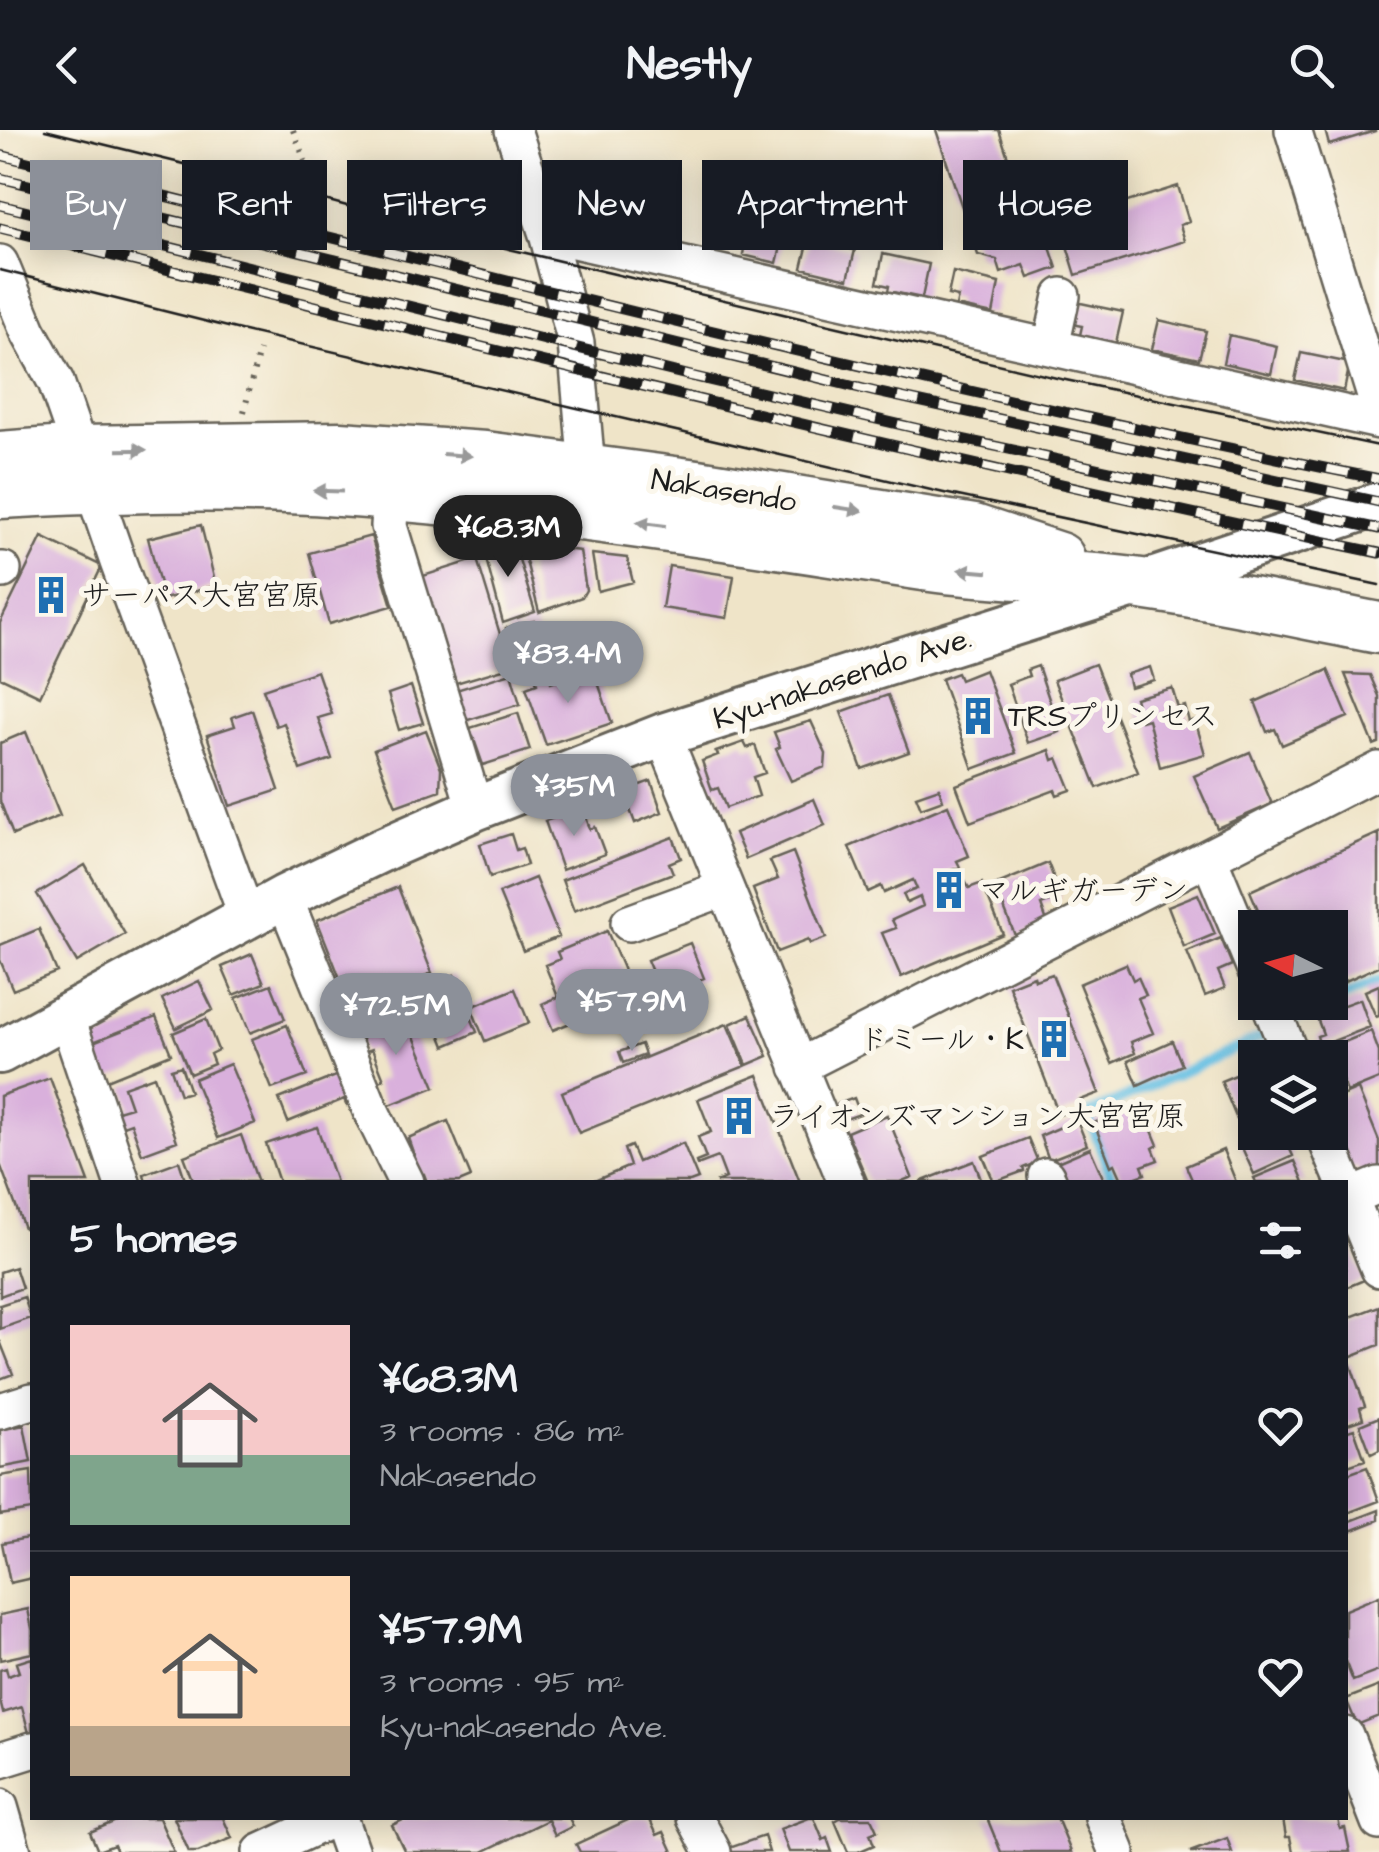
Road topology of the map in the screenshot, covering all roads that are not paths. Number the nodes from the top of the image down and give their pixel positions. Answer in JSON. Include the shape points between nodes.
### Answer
{"nodes":[{"id":1,"x":512,"y":130,"type":"edge"},
{"id":2,"x":1293,"y":130,"type":"edge"},
{"id":3,"x":542,"y":219,"type":"edge"},
{"id":4,"x":551,"y":250,"type":"edge"},
{"id":5,"x":618,"y":250,"type":"edge"},
{"id":6,"x":0,"y":262,"type":"edge"},
{"id":7,"x":1062,"y":296,"type":"dead end"},
{"id":8,"x":14,"y":321,"type":"edge"},
{"id":9,"x":1051,"y":347,"type":"junction"},
{"id":10,"x":1379,"y":409,"type":"edge"},
{"id":11,"x":1379,"y":421,"type":"edge"},
{"id":12,"x":0,"y":456,"type":"edge"},
{"id":13,"x":587,"y":469,"type":"junction"},
{"id":14,"x":85,"y":470,"type":"junction"},
{"id":15,"x":0,"y":493,"type":"edge"},
{"id":16,"x":391,"y":496,"type":"junction"},
{"id":17,"x":1379,"y":504,"type":"edge"},
{"id":18,"x":1140,"y":584,"type":"junction"},
{"id":19,"x":1379,"y":628,"type":"edge"},
{"id":20,"x":662,"y":736,"type":"junction"},
{"id":21,"x":1379,"y":770,"type":"edge"},
{"id":22,"x":475,"y":809,"type":"junction"},
{"id":23,"x":1209,"y":858,"type":"junction"},
{"id":24,"x":725,"y":888,"type":"junction"},
{"id":25,"x":265,"y":907,"type":"junction"},
{"id":26,"x":629,"y":924,"type":"dead end"},
{"id":27,"x":1238,"y":928,"type":"edge"},
{"id":28,"x":66,"y":1015,"type":"junction"},
{"id":29,"x":0,"y":1052,"type":"edge"},
{"id":30,"x":798,"y":1067,"type":"junction"},
{"id":31,"x":1332,"y":1150,"type":"edge"},
{"id":32,"x":121,"y":1180,"type":"edge"},
{"id":33,"x":405,"y":1180,"type":"edge"},
{"id":34,"x":845,"y":1180,"type":"edge"},
{"id":35,"x":1348,"y":1180,"type":"edge"},
{"id":36,"x":1353,"y":1190,"type":"edge"},
{"id":37,"x":1379,"y":1269,"type":"edge"},
{"id":38,"x":30,"y":1402,"type":"edge"},
{"id":39,"x":0,"y":1411,"type":"edge"},
{"id":40,"x":1348,"y":1743,"type":"edge"},
{"id":41,"x":30,"y":1751,"type":"edge"},
{"id":42,"x":0,"y":1760,"type":"edge"},
{"id":43,"x":0,"y":1806,"type":"edge"},
{"id":44,"x":332,"y":1820,"type":"edge"},
{"id":45,"x":337,"y":1820,"type":"edge"},
{"id":46,"x":696,"y":1820,"type":"edge"},
{"id":47,"x":1103,"y":1820,"type":"edge"},
{"id":48,"x":1379,"y":1822,"type":"edge"},
{"id":49,"x":14,"y":1852,"type":"edge"},
{"id":50,"x":261,"y":1852,"type":"edge"},
{"id":51,"x":350,"y":1852,"type":"edge"},
{"id":52,"x":713,"y":1852,"type":"edge"},
{"id":53,"x":1117,"y":1852,"type":"edge"}],
"edges":[{"from":1,"to":3,"type":"street"},
{"from":2,"to":10,"type":"street"},
{"from":4,"to":13,"type":"street","via":[[576,343]]},
{"from":5,"to":9,"type":"street"},
{"from":6,"to":8,"type":"street"},
{"from":7,"to":9,"type":"street"},
{"from":8,"to":14,"type":"street","via":[[56,382]]},
{"from":9,"to":11,"type":"street"},
{"from":12,"to":14,"type":"highway","name":"Nakasendo"},
{"from":14,"to":13,"type":"highway","name":"Nakasendo","one_way":true,"via":[[340,447]]},
{"from":13,"to":18,"type":"highway","name":"Nakasendo","one_way":true,"via":[[974,530]]},
{"from":14,"to":15,"type":"highway","name":"Nakasendo"},
{"from":16,"to":14,"type":"highway","name":"Nakasendo","one_way":true,"via":[[208,488]]},
{"from":14,"to":25,"type":"street"},
{"from":18,"to":16,"type":"highway","name":"Nakasendo","one_way":true,"via":[[964,570],[598,516]]},
{"from":16,"to":22,"type":"street","via":[[388,526]]},
{"from":17,"to":18,"type":"main road","name":"Kyu-nakasendo Ave."},
{"from":18,"to":19,"type":"highway","name":"Nakasendo"},
{"from":18,"to":20,"type":"main road","name":"Kyu-nakasendo Ave."},
{"from":20,"to":22,"type":"main road","name":"Kyu-nakasendo Ave."},
{"from":20,"to":24,"type":"street"},
{"from":21,"to":23,"type":"street"},
{"from":22,"to":25,"type":"main road","name":"Kyu-nakasendo Ave."},
{"from":23,"to":27,"type":"street"},
{"from":23,"to":30,"type":"street"},
{"from":24,"to":26,"type":"street"},
{"from":24,"to":30,"type":"street"},
{"from":25,"to":28,"type":"main road","name":"Kyu-nakasendo Ave."},
{"from":25,"to":33,"type":"street"},
{"from":28,"to":29,"type":"main road","name":"Kyu-nakasendo Ave."},
{"from":28,"to":32,"type":"street"},
{"from":30,"to":34,"type":"street"},
{"from":31,"to":35,"type":"street"},
{"from":36,"to":37,"type":"street"},
{"from":38,"to":39,"type":"street"},
{"from":40,"to":48,"type":"street"},
{"from":41,"to":42,"type":"street"},
{"from":43,"to":49,"type":"street"},
{"from":44,"to":50,"type":"street"},
{"from":45,"to":51,"type":"street"},
{"from":46,"to":52,"type":"street"},
{"from":47,"to":53,"type":"street"}]}
